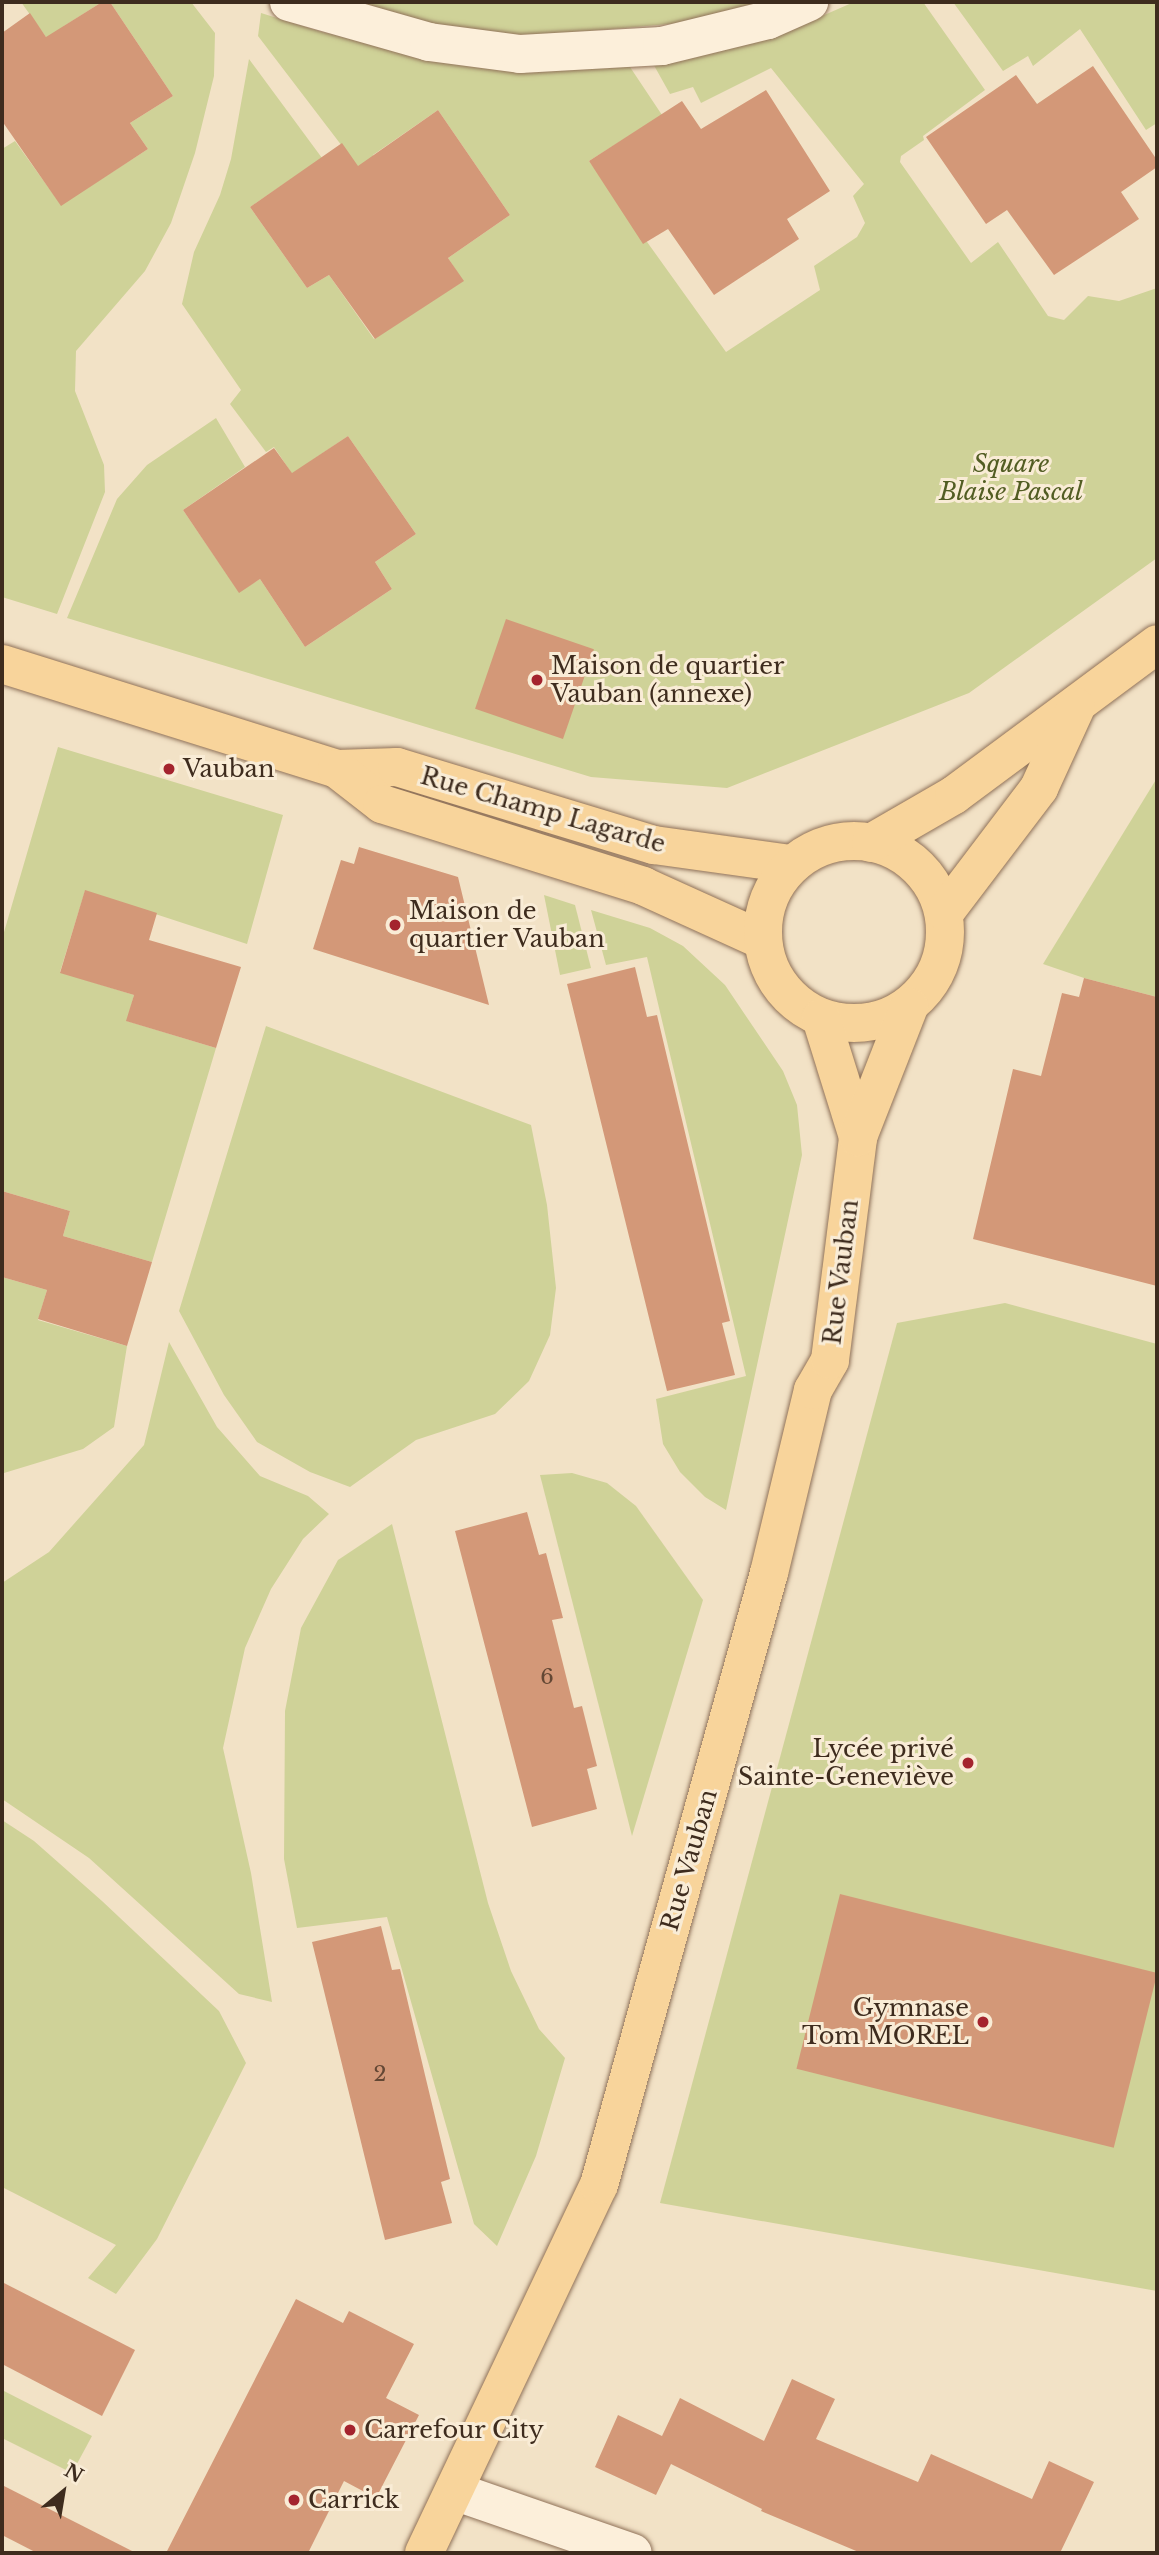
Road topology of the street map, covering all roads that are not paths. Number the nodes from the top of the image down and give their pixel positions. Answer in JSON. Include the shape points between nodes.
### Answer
{"nodes":[{"id":1,"x":289,"y":2,"type":"edge"},
{"id":2,"x":809,"y":2,"type":"edge"},
{"id":3,"x":1157,"y":644,"type":"edge"},
{"id":4,"x":2,"y":664,"type":"edge"},
{"id":5,"x":1076,"y":706,"type":"junction"},
{"id":6,"x":337,"y":769,"type":"junction"},
{"id":7,"x":872,"y":843,"type":"junction"},
{"id":8,"x":791,"y":864,"type":"junction"},
{"id":9,"x":944,"y":912,"type":"junction"},
{"id":10,"x":762,"y":940,"type":"junction"},
{"id":11,"x":909,"y":1007,"type":"junction"},
{"id":12,"x":821,"y":1017,"type":"junction"},
{"id":13,"x":858,"y":1137,"type":"junction"},
{"id":14,"x":454,"y":2491,"type":"junction"},
{"id":15,"x":424,"y":2553,"type":"edge"},
{"id":16,"x":633,"y":2553,"type":"edge"}],
"edges":[{"from":1,"to":2,"type":"street","via":[[429,42],[520,54],[662,46],[768,20]]},
{"from":3,"to":5,"type":"main road"},
{"from":4,"to":6,"type":"main road","name":"Rue Champ Lagarde"},
{"from":5,"to":7,"type":"main road","via":[[954,795]]},
{"from":5,"to":9,"type":"main road","via":[[1040,788]]},
{"from":6,"to":8,"type":"main road","name":"Rue Champ Lagarde","via":[[397,767],[654,845]]},
{"from":6,"to":10,"type":"main road","name":"Rue Champ Lagarde","via":[[382,804],[643,886]]},
{"from":7,"to":8,"type":"main road","via":[[839,841],[814,849]]},
{"from":7,"to":9,"type":"main road","via":[[896,850],[922,870]]},
{"from":8,"to":10,"type":"main road","via":[[774,886],[763,912]]},
{"from":9,"to":11,"type":"main road","via":[[948,939],[940,965]]},
{"from":10,"to":12,"type":"main road","via":[[769,967],[783,991]]},
{"from":11,"to":12,"type":"main road","via":[[868,1023]]},
{"from":11,"to":13,"type":"main road","name":"Rue Vauban"},
{"from":12,"to":13,"type":"main road","name":"Rue Vauban"},
{"from":13,"to":14,"type":"main road","name":"Rue Vauban","via":[[830,1360],[813,1390],[769,1573],[599,2185]]},
{"from":14,"to":15,"type":"main road","name":"Rue Vauban"},
{"from":14,"to":16,"type":"street"}]}
